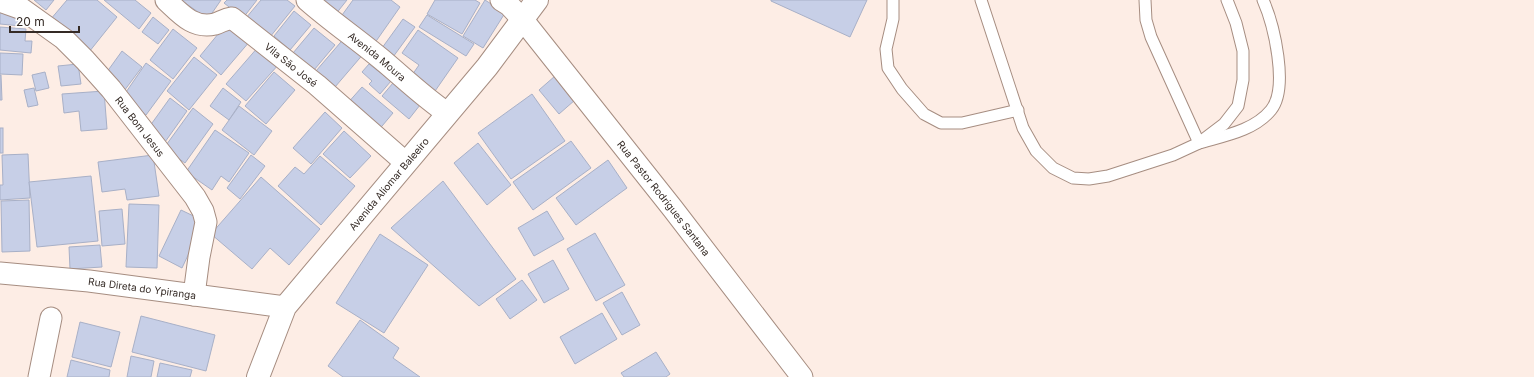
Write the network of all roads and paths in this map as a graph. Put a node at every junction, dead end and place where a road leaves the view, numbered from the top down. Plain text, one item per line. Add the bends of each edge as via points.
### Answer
1 (166, 0) edge
2 (307, 0) edge
3 (501, 0) edge
4 (537, 0) edge
5 (893, 0) edge
6 (981, 0) edge
7 (1145, 0) edge
8 (1227, 0) edge
9 (1263, 0) edge
10 (0, 1) edge
11 (523, 20) junction
12 (1018, 110) junction
13 (447, 113) junction
14 (1199, 143) junction
15 (406, 163) junction
16 (0, 273) edge
17 (194, 295) junction
18 (285, 307) junction
19 (51, 318) dead end
20 (260, 376) edge
21 (39, 377) edge
22 (802, 377) edge

1 - 15 street, Vila São José via 195,24 207,25 232,18 317,85
2 - 13 street, Avenida Moura
3 - 11 street, Rua Pastor Rodrigues Santana
4 - 11 main road, Avenida Aliomar Baleeiro
5 - 12 lane via 893,19 886,49 888,68 924,114 942,123 962,123
6 - 12 lane
7 - 14 lane via 1146,20 1151,37
8 - 14 lane via 1243,51 1243,80 1238,106 1224,124
9 - 14 lane via 1277,48 1279,73 1278,93 1271,110 1258,121 1237,132
10 - 17 street, Rua Bom Jesus via 22,9 64,39 85,60 111,89 195,197 206,222
11 - 13 main road, Avenida Aliomar Baleeiro
11 - 22 street, Rua Pastor Rodrigues Santana
12 - 14 lane via 1023,128 1036,151 1053,168 1073,178 1108,176 1173,155
13 - 15 main road, Avenida Aliomar Baleeiro
15 - 18 main road, Avenida Aliomar Baleeiro
16 - 17 street, Rua Direta do Ypiranga
17 - 18 street, Rua Direta do Ypiranga
18 - 20 main road, Avenida Aliomar Baleeiro
19 - 21 street

